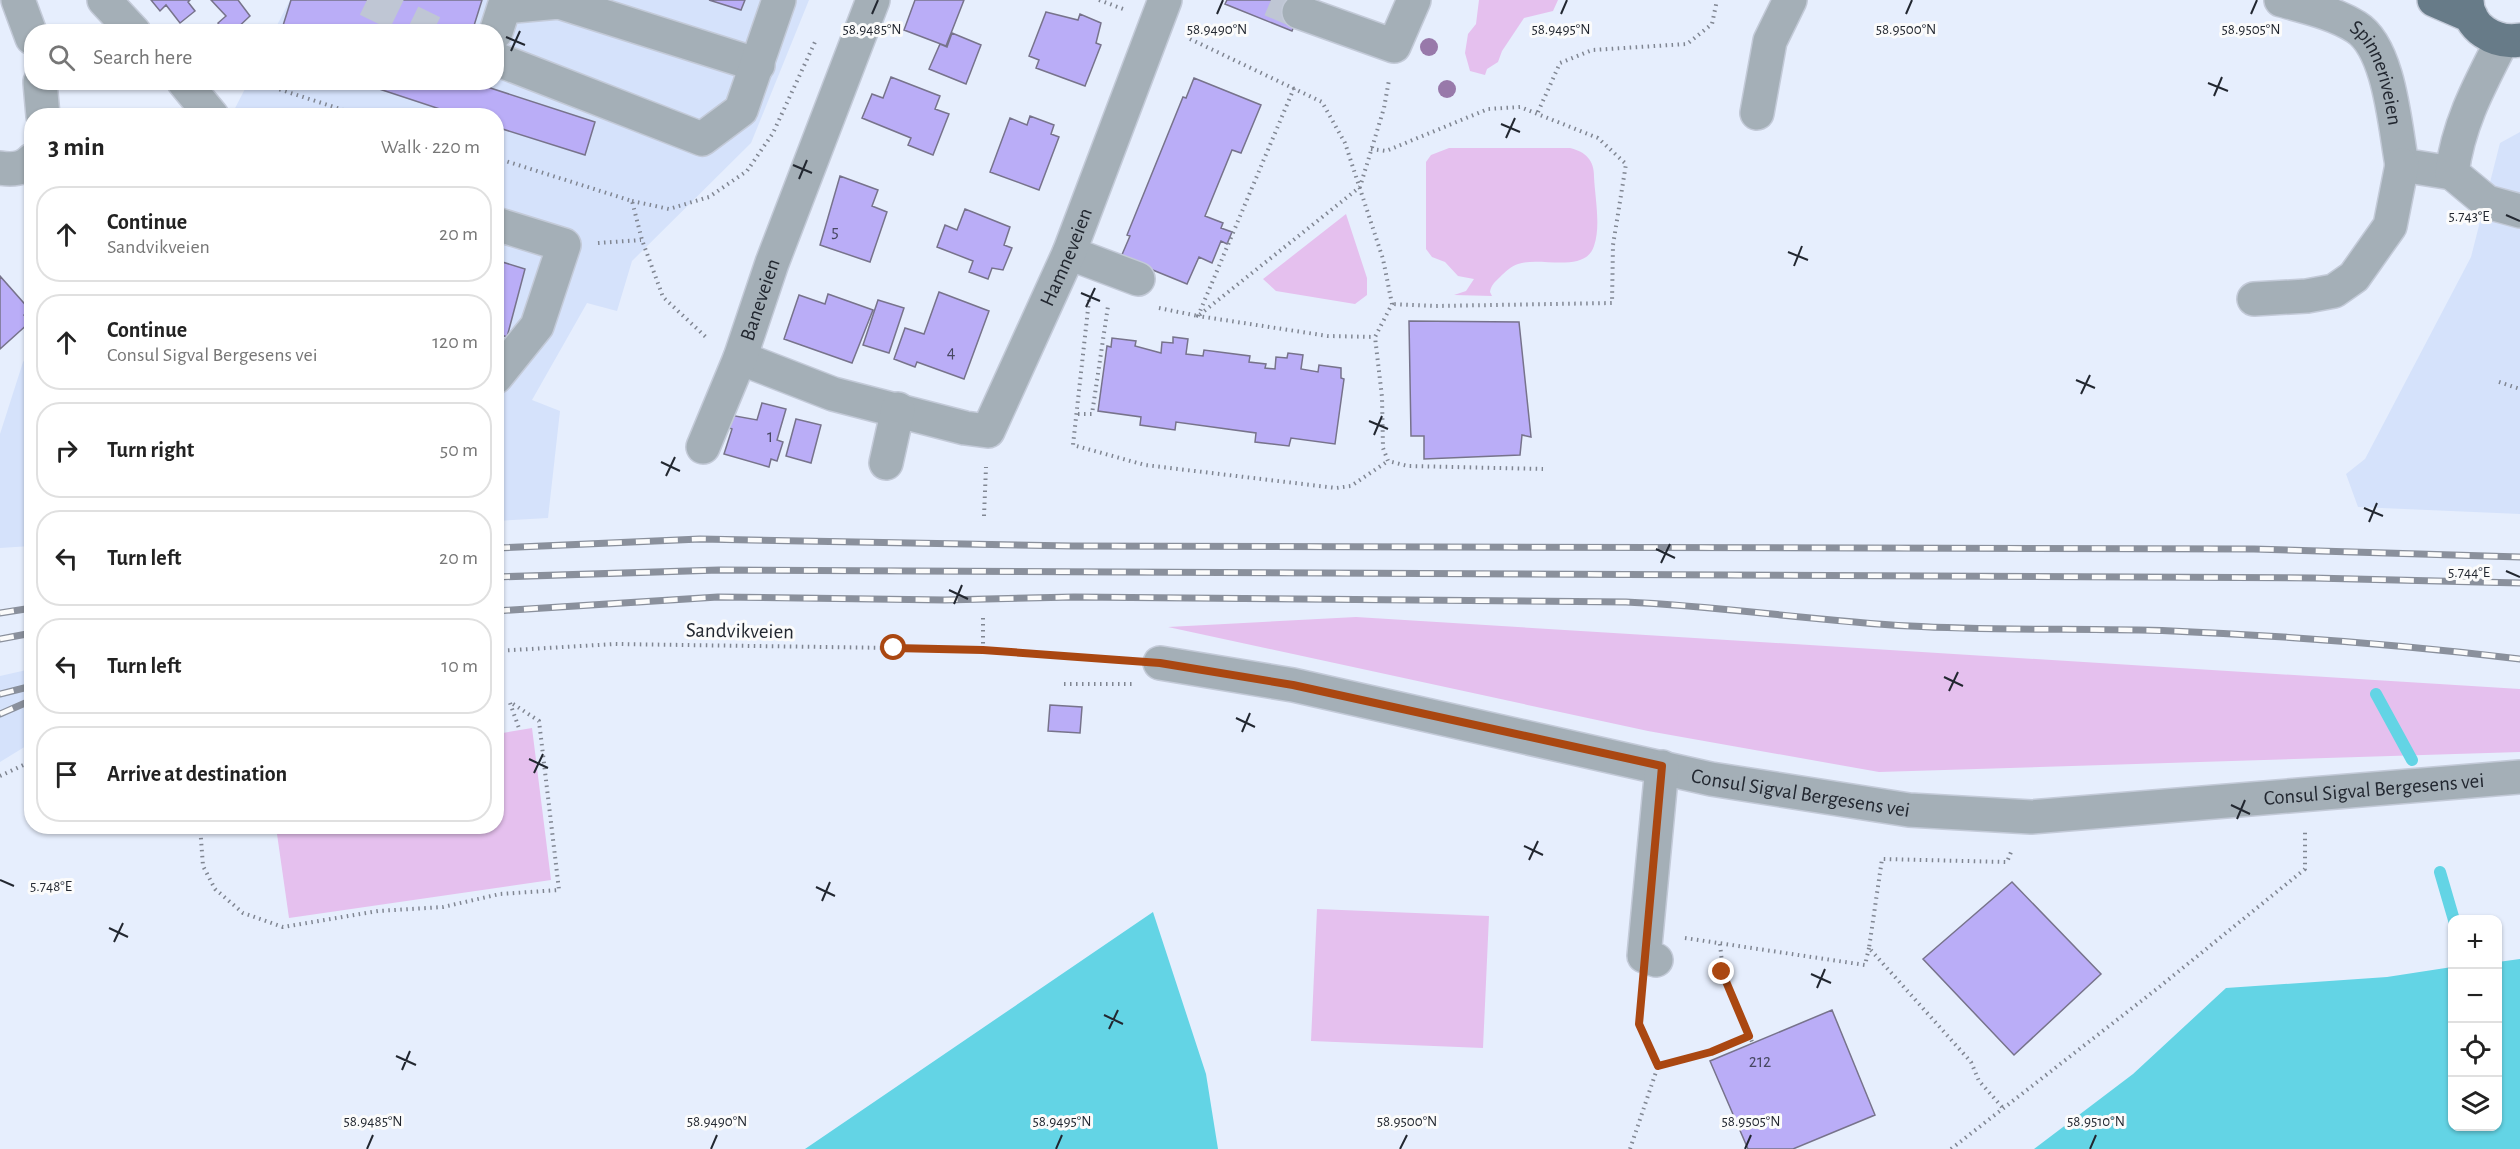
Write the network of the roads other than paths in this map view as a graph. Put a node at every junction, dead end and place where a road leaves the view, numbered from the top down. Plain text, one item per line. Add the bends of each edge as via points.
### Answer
1 (18, 0) edge
2 (104, 0) edge
3 (780, 0) edge
4 (873, 0) edge
5 (1414, 0) edge
6 (1790, 0) edge
7 (2281, 0) edge
8 (2434, 0) edge
9 (2469, 8) edge
10 (0, 10) edge
11 (1161, 11) edge
12 (1299, 12) tunnel mouth
13 (27, 24) edge
14 (127, 24) edge
15 (499, 24) edge
16 (2511, 41) edge
17 (504, 62) edge
18 (758, 65) junction
19 (41, 90) edge
20 (190, 90) edge
21 (42, 108) edge
22 (205, 108) edge
23 (1758, 113) dead end
24 (2402, 165) junction
25 (24, 166) edge
26 (0, 168) edge
27 (2452, 172) junction
28 (2520, 211) edge
29 (504, 226) edge
30 (1082, 258) junction
31 (1138, 279) dead end
32 (2254, 299) dead end
33 (740, 357) junction
34 (504, 367) edge
35 (898, 409) junction
36 (988, 430) joint
37 (703, 447) dead end
38 (886, 463) dead end
39 (1160, 663) road end
40 (1662, 766) junction
41 (2520, 777) edge
42 (1659, 951) road end

1 - 10 street
1 - 13 street
2 - 14 street
3 - 18 street
4 - 33 street, Baneveien
5 - 12 street via 1394,46
6 - 23 street via 1770,41
7 - 24 street, Spinneriveien via 2330,14 2357,27 2375,46 2383,67
8 - 9 main road
9 - 16 main road via 2488,35
11 - 30 street, Hamneveien
15 - 18 street via 504,7 559,2
16 - 27 street via 2465,117
17 - 18 street via 702,139 741,111
19 - 21 street
20 - 22 street
24 - 27 street
24 - 32 street, Spinneriveien via 2391,226 2354,277 2334,291
25 - 26 street
27 - 28 street via 2487,202
29 - 34 street via 564,245 537,326
30 - 31 street
30 - 36 street, Hamneveien
33 - 35 street, Baneveien via 833,393
33 - 37 street
35 - 36 street, Baneveien via 965,428
35 - 38 street
39 - 40 street, Consul Sigval Bergesens vei via 1293,685
40 - 41 street, Consul Sigval Bergesens vei via 1711,779 1909,810 2031,817
40 - 42 street

